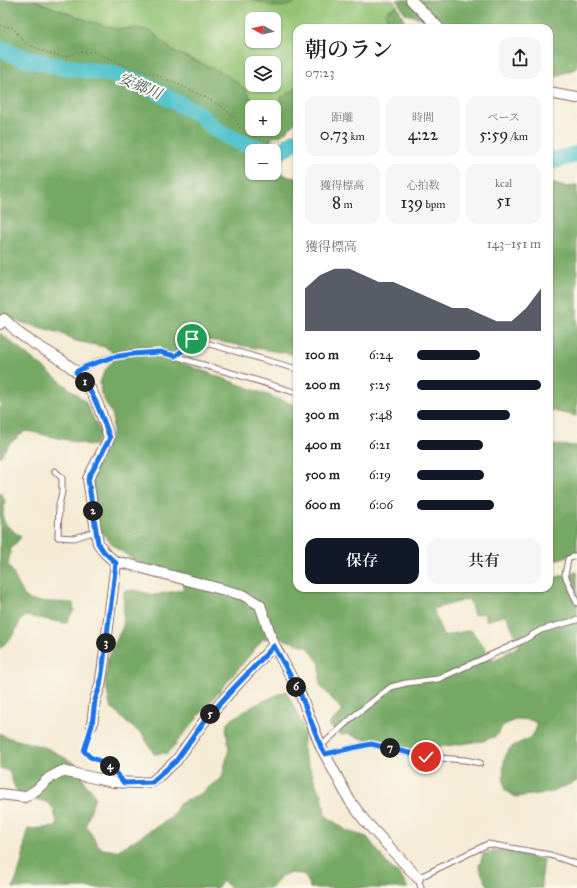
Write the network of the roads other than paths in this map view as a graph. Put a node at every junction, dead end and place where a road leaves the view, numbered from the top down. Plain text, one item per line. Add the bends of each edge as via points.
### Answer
1 (411, 0) edge
2 (434, 24) edge
3 (553, 94) edge
4 (577, 98) edge
5 (0, 324) edge
6 (175, 356) junction
7 (293, 368) edge
8 (76, 372) junction
9 (293, 392) edge
10 (55, 470) dead end
11 (96, 531) junction
12 (577, 555) edge
13 (116, 563) junction
14 (577, 603) edge
15 (577, 620) edge
16 (274, 646) junction
17 (92, 725) road end
18 (323, 750) junction
19 (480, 764) dead end
20 (0, 794) edge
21 (577, 864) edge
22 (420, 883) edge

1 - 2 street
3 - 4 street
5 - 8 street via 4,319 21,335
6 - 7 lane via 185,349 192,339
6 - 8 lane via 160,352 113,357
6 - 9 lane
8 - 11 street via 96,400 110,438 88,479
10 - 11 lane via 62,478 58,537 74,538
11 - 13 street via 98,543
12 - 14 lane via 568,559 565,575
13 - 16 street via 243,595 260,605
13 - 17 street via 103,666
15 - 18 lane via 541,630 438,679 391,687 355,715
16 - 18 street via 300,693
16 - 20 street via 206,719 176,761 152,782 124,783 62,771 48,778 25,797
18 - 19 lane via 371,744 426,757 465,760
18 - 22 street via 350,801
21 - 22 lane via 550,855 488,844

